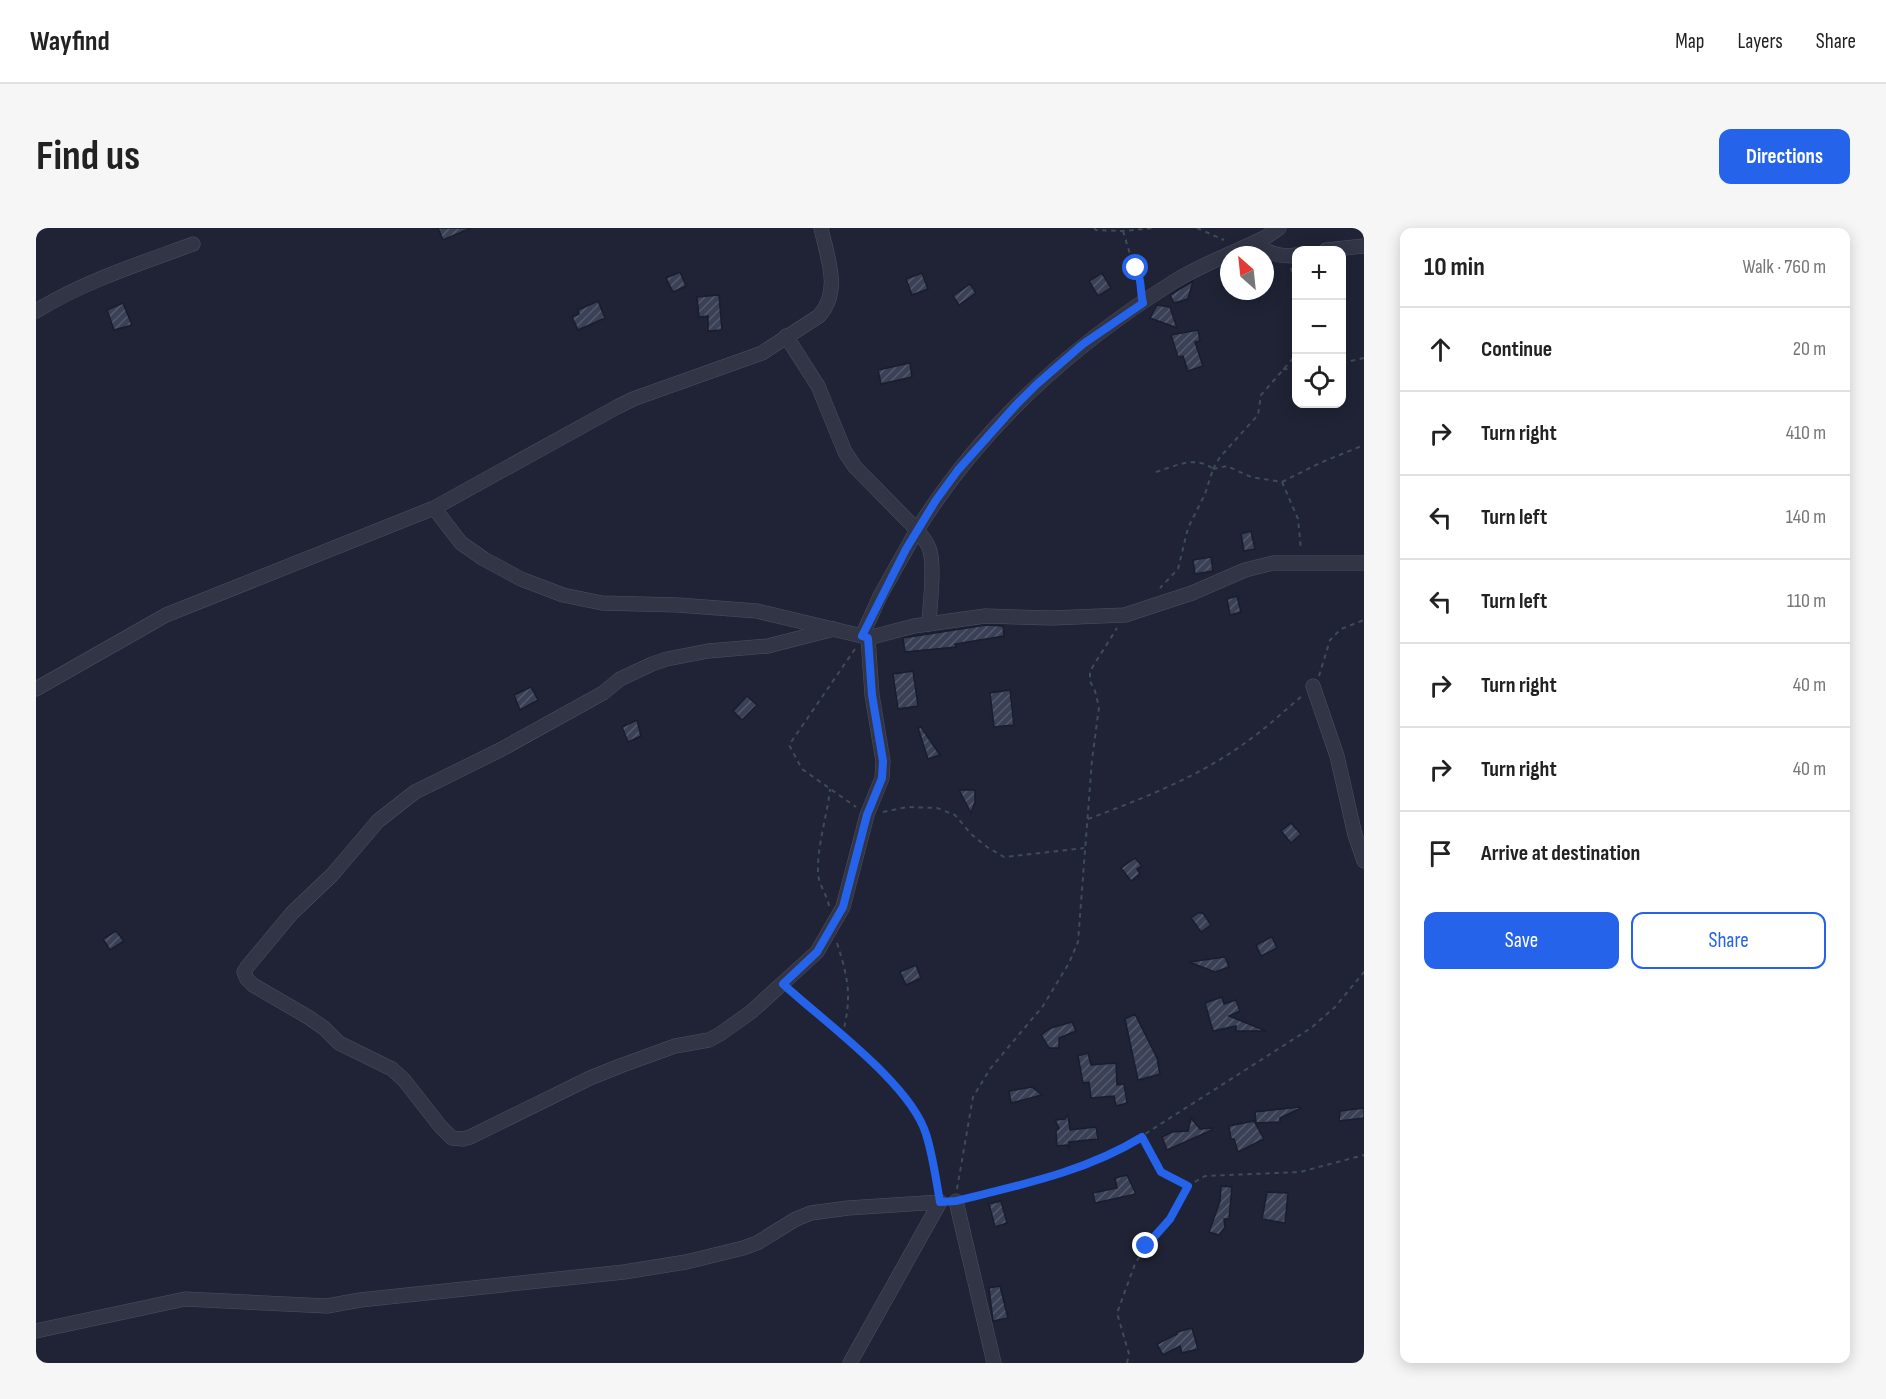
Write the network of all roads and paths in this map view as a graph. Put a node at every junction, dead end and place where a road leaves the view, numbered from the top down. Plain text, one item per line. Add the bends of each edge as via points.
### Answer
1 (821, 228) edge
2 (1094, 228) edge
3 (1155, 228) edge
4 (1197, 228) edge
5 (1278, 228) edge
6 (1123, 231) junction
7 (194, 244) dead end
8 (1249, 246) joint
9 (1364, 246) edge
10 (1346, 248) edge
11 (1274, 254) edge
12 (1292, 256) edge
13 (1220, 260) edge
14 (1143, 303) junction
15 (36, 311) edge
16 (786, 336) junction
17 (1364, 358) edge
18 (1292, 359) edge
19 (1346, 362) edge
20 (1283, 369) junction
21 (1292, 370) edge
22 (1364, 445) edge
23 (1213, 469) junction
24 (1156, 472) dead end
25 (1282, 482) junction
26 (434, 508) junction
27 (917, 530) junction
28 (1364, 563) edge
29 (1303, 564) junction
30 (1158, 590) dead end
31 (1125, 615) junction
32 (1364, 620) edge
33 (928, 624) junction
34 (834, 629) junction
35 (865, 637) junction
36 (1313, 686) junction
37 (36, 689) edge
38 (867, 815) junction
39 (1088, 819) junction
40 (1085, 848) junction
41 (1364, 861) edge
42 (1364, 972) edge
43 (783, 984) junction
44 (1142, 1137) junction
45 (1364, 1155) edge
46 (1188, 1186) junction
47 (956, 1201) junction
48 (940, 1202) junction
49 (36, 1331) edge
50 (850, 1363) edge
51 (994, 1363) edge
52 (1127, 1363) edge

1 - 16 street via 832,274 831,298 819,316
2 - 6 path
3 - 6 path
4 - 8 path
5 - 8 street
6 - 14 path via 1140,274
7 - 15 street via 94,280
9 - 10 street
11 - 12 street
13 - 14 street via 1176,280
14 - 27 street via 1083,344 1016,405 958,470
16 - 26 street via 762,353 617,407
16 - 27 street via 818,386 855,467
17 - 19 path
18 - 20 path
20 - 21 path
20 - 23 path via 1261,395 1258,415
22 - 25 path
23 - 24 path via 1206,463 1189,461
23 - 25 path via 1227,466 1251,477
23 - 30 path via 1188,528 1178,569
25 - 29 path via 1298,519
26 - 34 street via 461,543 476,554 521,579 563,595 603,603 757,611
26 - 37 street via 166,615
27 - 33 street via 931,556
27 - 35 street via 880,596
28 - 29 street
29 - 31 street via 1282,562 1245,570
31 - 33 street via 986,616
31 - 39 path via 1090,670 1099,707
32 - 36 path via 1341,629 1330,640
33 - 35 street
34 - 35 street
34 - 43 street via 768,646 667,658 415,792 378,821 332,875 292,913 244,972 253,985 308,1017 339,1042 392,1069 440,1126 458,1139 470,1137 620,1066 675,1046 709,1040 751,1012
35 - 38 street via 883,761 882,778
35 - 38 path via 789,745 802,769
36 - 39 path via 1264,729 1219,759 1145,798
36 - 41 street via 1337,756
38 - 40 path via 907,807 937,808 955,814 971,834 1004,857
38 - 43 street via 843,907 817,952
39 - 40 path
40 - 47 path via 1078,942 1070,963 1043,1006 990,1069 973,1097
42 - 44 path via 1311,1028
43 - 48 path via 876,1065 910,1104 926,1132
44 - 46 path via 1161,1172
44 - 47 path via 1052,1177
45 - 46 path via 1300,1172 1205,1176
46 - 52 path via 1170,1219 1135,1264 1117,1313 1129,1354
47 - 51 street
48 - 49 street via 811,1213 742,1248 624,1272 327,1306 184,1299
48 - 50 street

